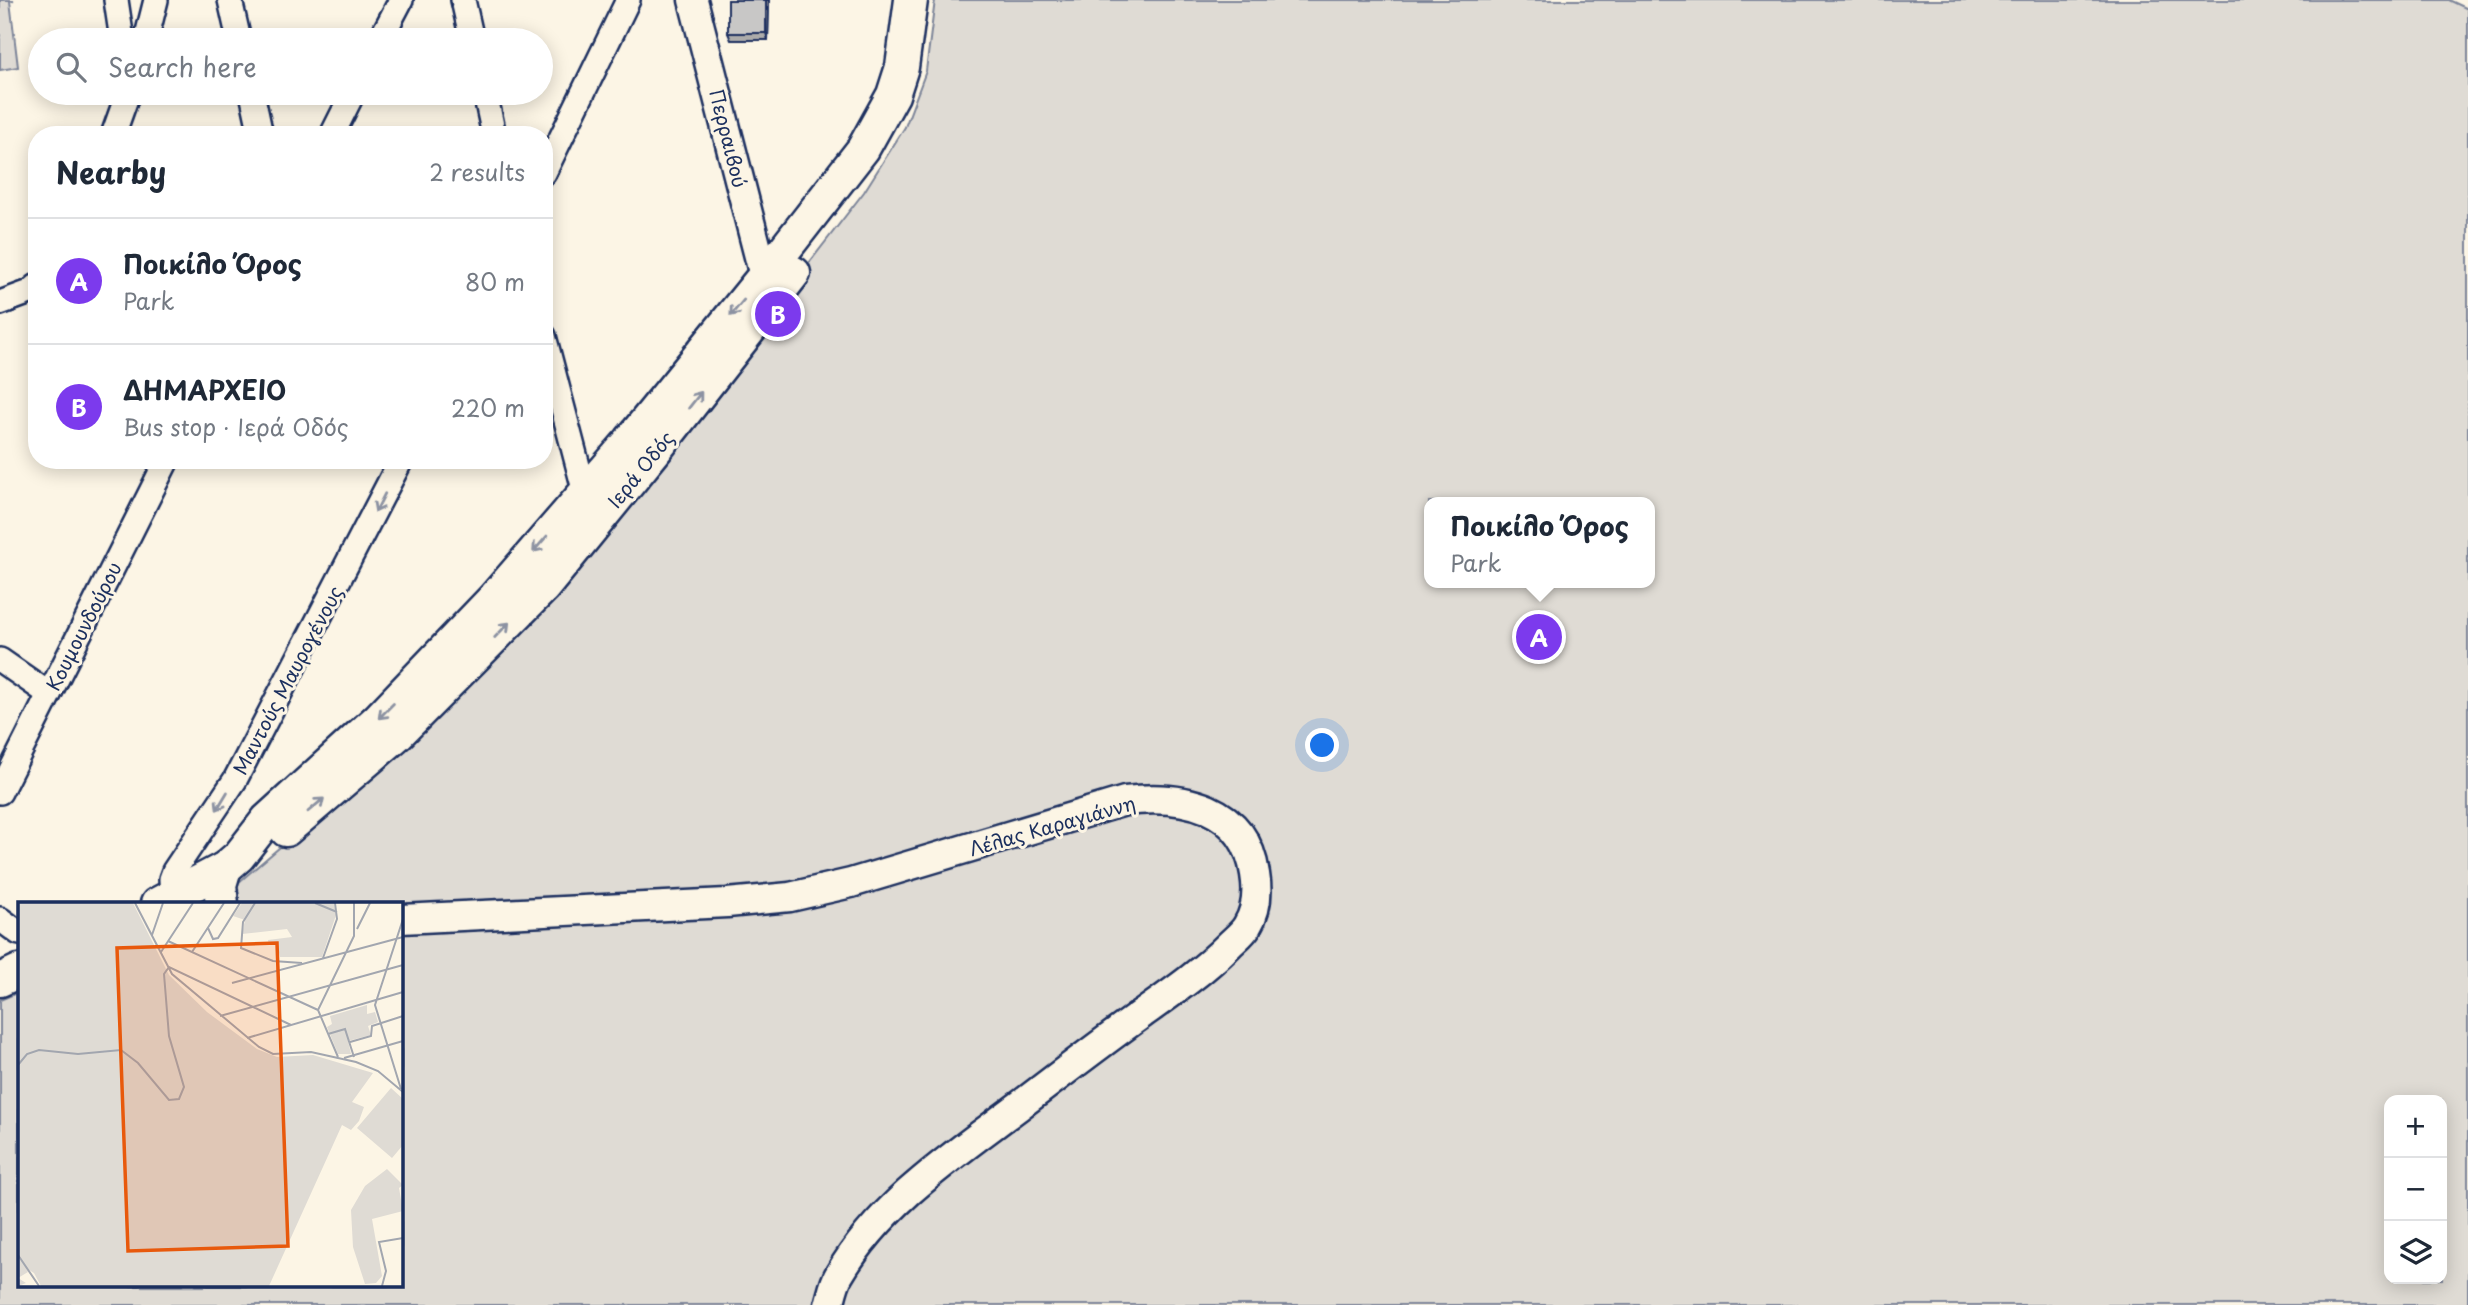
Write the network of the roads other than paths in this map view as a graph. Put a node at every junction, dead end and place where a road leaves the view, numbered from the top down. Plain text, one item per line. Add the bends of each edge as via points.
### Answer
1 (116, 0) edge
2 (156, 0) edge
3 (230, 0) edge
4 (401, 0) edge
5 (463, 0) edge
6 (628, 0) edge
7 (693, 0) edge
8 (911, 0) edge
9 (930, 0) edge
10 (120, 28) edge
11 (149, 28) edge
12 (236, 28) edge
13 (386, 28) edge
14 (469, 28) edge
15 (123, 105) edge
16 (254, 105) edge
17 (347, 105) edge
18 (488, 105) edge
19 (116, 126) edge
20 (259, 126) edge
21 (336, 126) edge
22 (492, 126) edge
23 (553, 154) edge
24 (764, 276) junction
25 (28, 293) edge
26 (0, 303) edge
27 (553, 370) edge
28 (162, 469) edge
29 (396, 469) edge
30 (585, 493) junction
31 (0, 660) edge
32 (49, 694) junction
33 (0, 792) edge
34 (232, 862) junction
35 (169, 901) edge
36 (222, 902) edge
37 (0, 919) edge
38 (402, 919) edge
39 (18, 932) edge
40 (18, 971) edge
41 (0, 980) edge
42 (829, 1305) edge

1 - 10 street
2 - 11 street
3 - 12 street
4 - 13 street
5 - 14 street
6 - 23 street
7 - 24 street, Περραιβού
8 - 24 main road, Ιερά Οδός via 902,67 882,119
34 -> 9 main road, Ιερά Οδός via 278,837 397,735 544,587 654,452 879,160 911,100 921,68
15 - 19 street
16 - 20 street
17 - 21 street
18 - 22 street
24 -> 30 main road, Ιερά Οδός
25 - 26 street
27 - 30 street
28 - 32 street, Κουμουνδούρου
29 -> 35 street, Μαντούς Μαυρογένους via 235,779 174,871
30 -> 34 main road, Ιερά Οδός via 412,684 267,820
31 - 32 street
32 - 33 street, Κουμουνδούρου
34 - 35 main road, Ιερά Οδός
34 - 36 main road via 219,885
37 - 39 street
38 - 42 street, Λέλας Καραγιάννη via 790,897 1147,799 1196,803 1231,823 1253,861 1257,886 1247,927 1204,970 932,1173 874,1226 837,1277
40 - 41 main road

